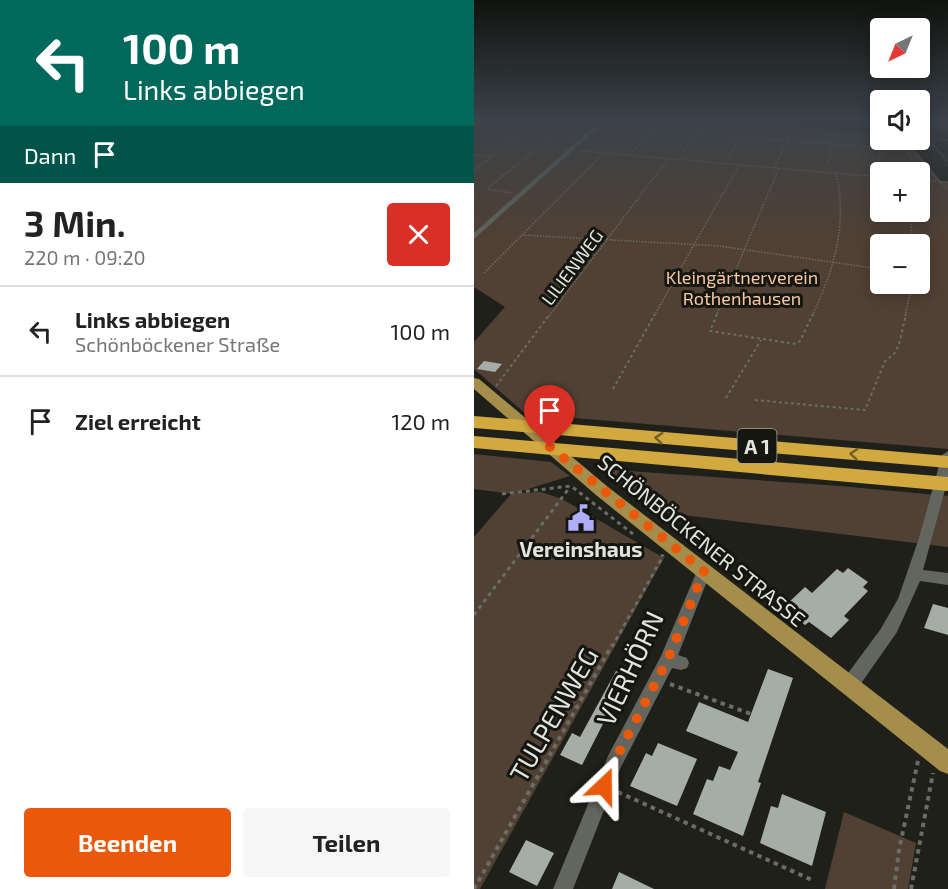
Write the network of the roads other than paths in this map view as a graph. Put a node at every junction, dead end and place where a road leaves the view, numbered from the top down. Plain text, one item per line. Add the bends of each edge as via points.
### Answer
1 (559, 160) edge
2 (474, 237) edge
3 (474, 382) edge
4 (474, 422) edge
5 (475, 442) edge
6 (948, 455) edge
7 (948, 462) edge
8 (948, 484) edge
9 (704, 571) junction
10 (913, 574) junction
11 (948, 579) edge
12 (849, 686) junction
13 (936, 754) edge
14 (563, 889) edge

1 - 2 street
3 - 9 main road, SCHÖNBÖCKENER STRASSE
7 -> 4 highway, A 1
5 - 8 highway, A 1
6 - 10 street
9 - 12 main road, SCHÖNBÖCKENER STRASSE
9 - 14 street, VIERHÖRN via 674,661 657,679 614,762
10 - 11 street
10 - 12 street via 896,619
12 - 13 main road, SCHÖNBÖCKENER STRASSE

